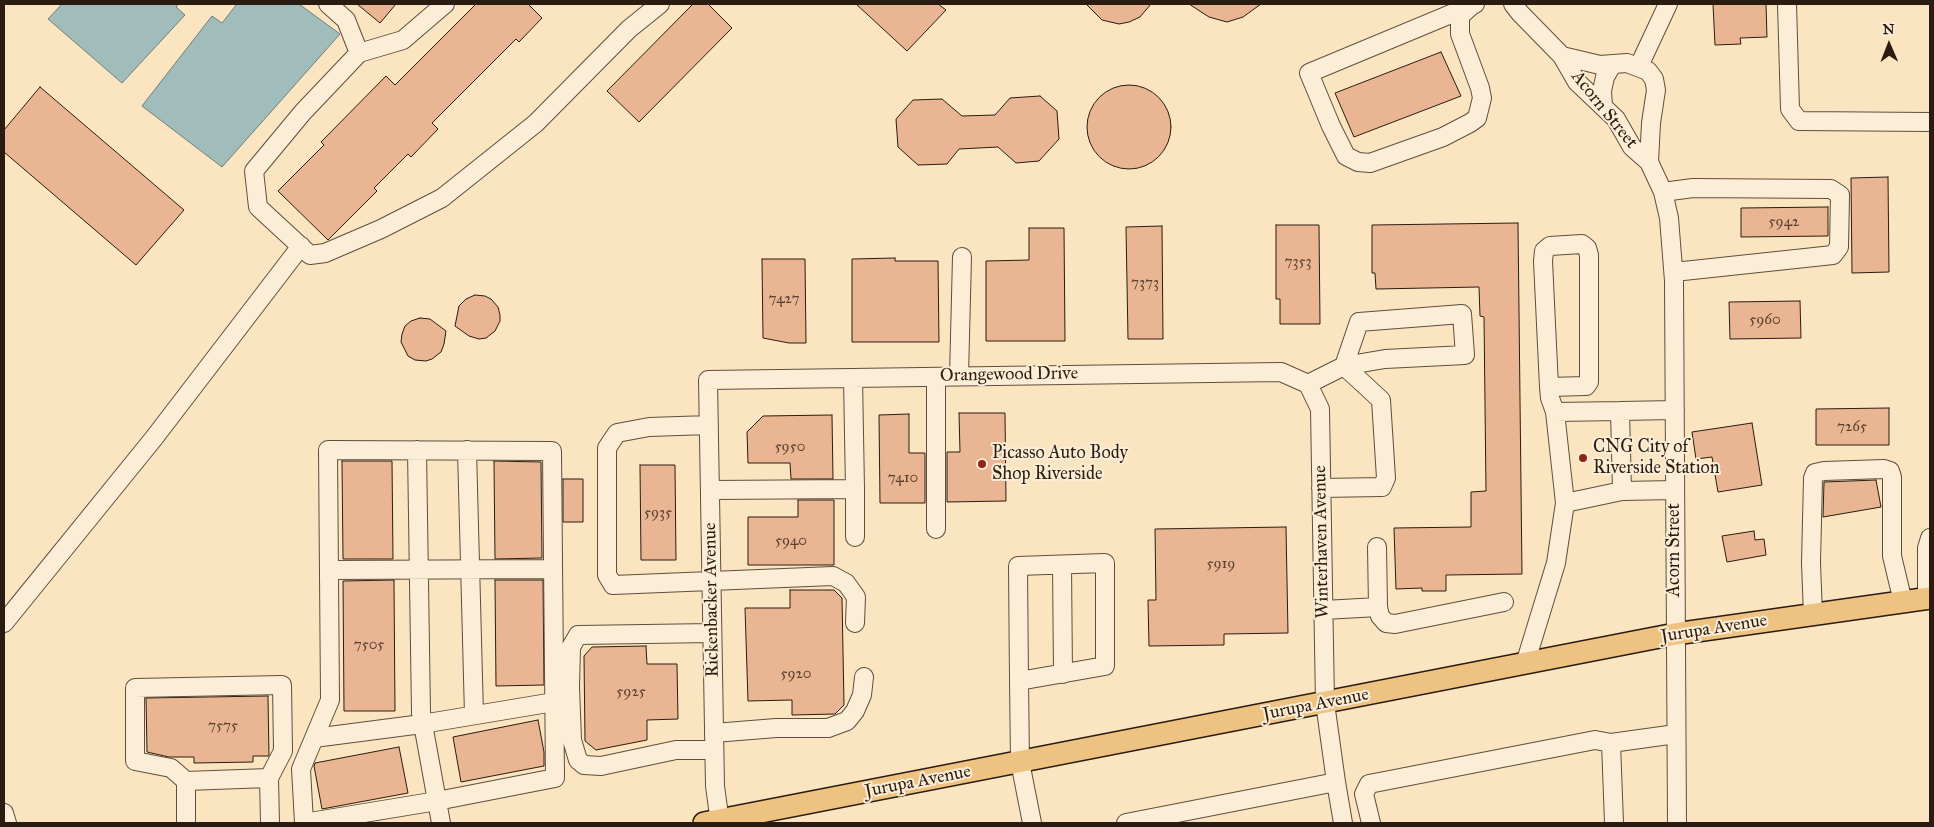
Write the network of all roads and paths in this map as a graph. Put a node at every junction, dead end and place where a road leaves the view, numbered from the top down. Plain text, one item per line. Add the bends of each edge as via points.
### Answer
1 (328, 4) edge
2 (445, 4) edge
3 (660, 4) edge
4 (1513, 4) edge
5 (1668, 4) edge
6 (1787, 4) edge
7 (1473, 5) edge
8 (359, 53) junction
9 (1562, 56) junction
10 (1612, 65) junction
11 (1639, 66) junction
12 (1603, 106) junction
13 (1930, 122) edge
14 (1649, 162) junction
15 (1663, 192) junction
16 (301, 246) junction
17 (962, 257) dead end
18 (1674, 272) junction
19 (1344, 366) junction
20 (959, 376) junction
21 (936, 377) junction
22 (853, 378) junction
23 (708, 380) joint
24 (1308, 384) junction
25 (1549, 387) junction
26 (1675, 410) junction
27 (1620, 411) junction
28 (1555, 412) junction
29 (709, 425) junction
30 (417, 450) junction
31 (467, 450) junction
32 (1322, 488) junction
33 (855, 489) junction
34 (710, 490) junction
35 (1675, 490) junction
36 (1622, 491) junction
37 (1565, 504) junction
38 (936, 529) dead end
39 (855, 537) dead end
40 (1930, 538) edge
41 (1377, 547) dead end
42 (1062, 565) junction
43 (553, 569) junction
44 (329, 570) junction
45 (418, 570) junction
46 (469, 570) junction
47 (712, 581) junction
48 (1929, 598) edge
49 (1504, 602) dead end
50 (1903, 602) junction
51 (1378, 607) junction
52 (1324, 610) junction
53 (1813, 614) junction
54 (855, 622) dead end
55 (4, 623) edge
56 (712, 634) junction
57 (1675, 634) junction
58 (1524, 664) junction
59 (1063, 674) junction
60 (864, 677) dead end
61 (1018, 682) junction
62 (554, 702) junction
63 (1325, 703) junction
64 (474, 715) junction
65 (422, 724) junction
66 (1676, 734) junction
67 (314, 738) junction
68 (714, 741) junction
69 (1611, 743) junction
70 (1020, 762) junction
71 (269, 778) junction
72 (186, 781) junction
73 (1336, 782) junction
74 (437, 801) junction
75 (4, 813) edge
76 (268, 822) edge
77 (714, 822) edge
78 (7, 823) edge
79 (186, 823) edge
80 (441, 823) edge
81 (1032, 823) edge
82 (1126, 823) edge
83 (1343, 823) edge
84 (1371, 823) edge
85 (1614, 823) edge
86 (1677, 823) edge

1 - 8 street via 346,20
2 - 8 street via 404,40
3 - 16 street via 629,29 536,123 442,198 325,253 310,255
4 - 9 street, Acorn Street
5 - 11 street
6 - 13 street via 1790,110 1798,121
7 - 7 street via 1460,16 1460,34 1482,98 1476,118 1443,137 1370,163 1346,156 1309,73
8 - 16 street via 303,112 254,171 258,207
9 - 10 street, Acorn Street
9 - 12 street, Acorn Street via 1577,82
10 - 11 street, Acorn Street via 1627,63
10 - 12 street via 1605,77
11 - 14 street, Acorn Street via 1654,79 1656,90
12 - 14 street, Acorn Street via 1616,119 1632,147
14 - 15 street, Acorn Street
15 - 18 street, Acorn Street via 1670,218
15 - 18 street via 1693,188 1813,188 1831,189 1840,196 1840,247 1832,255
16 - 55 street via 154,438
17 - 20 street
18 - 26 street, Acorn Street
19 - 19 street via 1386,359 1466,355 1462,314 1359,322
19 - 24 street
19 - 32 street via 1381,400 1386,478 1382,487
20 - 21 street, Orangewood Drive
20 - 24 street, Orangewood Drive via 1281,372
21 - 22 street, Orangewood Drive
21 - 38 street
22 - 23 street, Orangewood Drive
22 - 33 street
23 - 29 street, Rickenbacker Avenue
24 - 32 street, Winterhaven Avenue via 1320,409
25 - 25 street via 1586,386 1589,382 1589,255 1582,244 1550,246 1544,251
25 - 28 street
26 - 27 street
26 - 35 street, Acorn Street
27 - 28 street
27 - 36 street
28 - 37 street
29 - 34 street, Rickenbacker Avenue
29 - 47 street via 650,427 617,433 607,448 607,575 613,585
30 - 31 street
30 - 44 street via 328,450
30 - 45 street
31 - 43 street via 552,451
31 - 46 street
32 - 52 street, Winterhaven Avenue
33 - 34 street
33 - 39 street
34 - 47 street, Rickenbacker Avenue
35 - 36 street
35 - 57 street, Acorn Street
36 - 37 street
37 - 58 street via 1556,563
40 - 48 street via 1926,548
41 - 51 street
42 - 59 street
42 - 59 street via 1105,563 1105,666
42 - 61 street via 1018,566
43 - 46 street
43 - 62 street
44 - 45 street
44 - 67 street via 330,700
45 - 46 street
45 - 65 street
46 - 64 street
47 - 54 street via 833,576 846,583 856,597
47 - 56 street, Rickenbacker Avenue
48 - 50 main road, Jurupa Avenue
49 - 51 street via 1395,624 1386,623
50 - 53 main road, Jurupa Avenue
50 - 53 street via 1892,556 1890,471 1815,473 1811,563
51 - 52 street
52 - 63 street, Winterhaven Avenue
53 - 57 main road, Jurupa Avenue
56 - 68 street, Rickenbacker Avenue
56 - 68 street via 578,635 571,647 570,687 572,740 578,760 584,765 600,766
57 - 58 main road, Jurupa Avenue
57 - 66 street, Acorn Street
58 - 63 main road, Jurupa Avenue
59 - 61 street
60 - 68 street via 862,695 847,721 828,728 776,728
61 - 70 street
62 - 64 street
62 - 74 street via 554,778
63 - 70 main road, Jurupa Avenue
63 - 73 street, Winterhaven Avenue
64 - 65 street
65 - 67 street
65 - 74 street
66 - 69 street
66 - 86 street, Acorn Street
67 - 74 street via 301,769 304,823
68 - 77 street, Rickenbacker Avenue
69 - 84 street via 1595,740 1369,784 1364,794
69 - 85 street
70 - 77 main road, Jurupa Avenue
70 - 81 street
71 - 72 street
71 - 72 street via 283,751 282,685 135,688 135,761 171,768
71 - 76 street
72 - 79 street
73 - 82 street
73 - 83 street, Winterhaven Avenue
74 - 80 street
75 - 78 street

